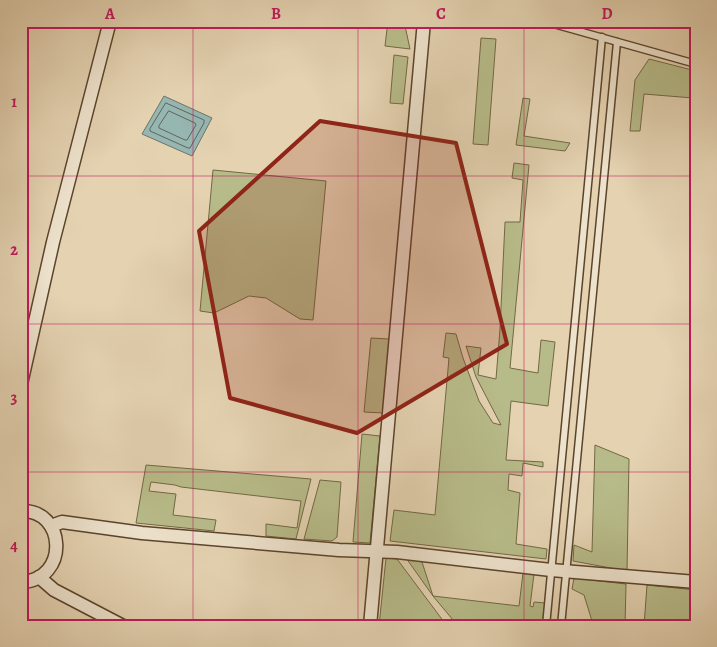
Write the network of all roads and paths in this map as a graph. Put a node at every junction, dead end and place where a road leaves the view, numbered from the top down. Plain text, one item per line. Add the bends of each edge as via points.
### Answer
1 (110, 21) edge
2 (424, 21) edge
3 (543, 21) edge
4 (602, 38) junction
5 (617, 42) junction
6 (696, 64) edge
7 (21, 384) edge
8 (21, 511) edge
9 (51, 526) junction
10 (377, 550) junction
11 (551, 570) junction
12 (566, 571) junction
13 (40, 577) junction
14 (21, 582) edge
15 (696, 582) edge
16 (123, 626) edge
17 (370, 626) edge
18 (546, 626) edge
19 (561, 626) edge

1 - 7 street via 53,242
2 - 10 street
3 - 4 lane
4 - 5 lane
4 - 11 lane
5 - 6 lane
5 - 12 lane
8 - 9 street via 35,513
9 - 10 street via 62,522 142,533 338,550
9 - 13 street via 56,536 55,560
10 - 11 street
10 - 17 street
11 - 12 street
11 - 18 lane
12 - 15 street
12 - 19 lane
13 - 14 street
13 - 16 street via 54,590

